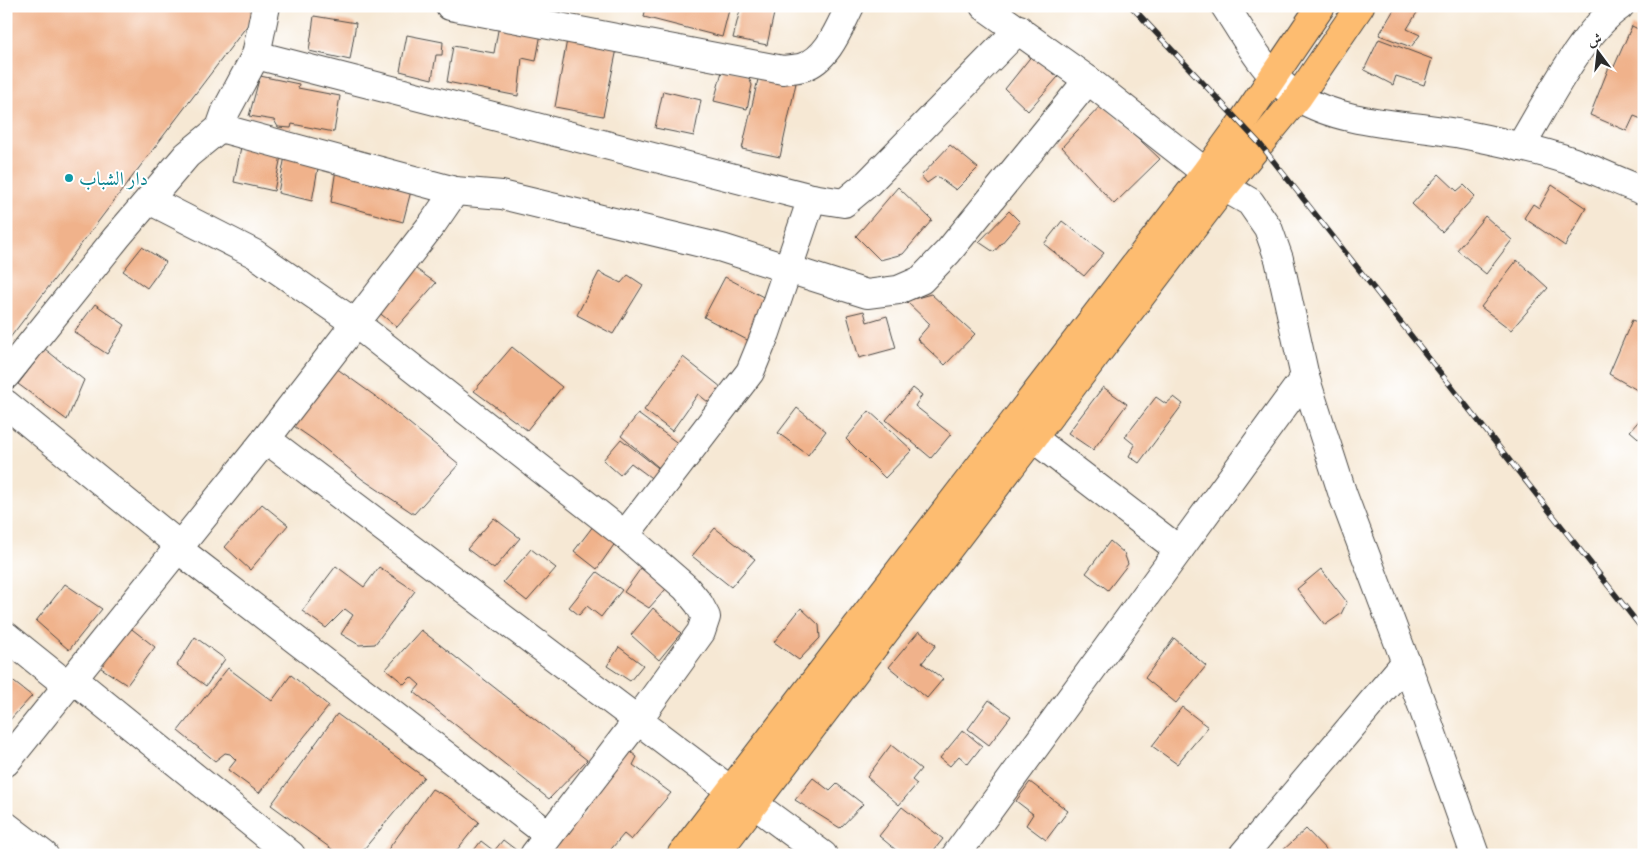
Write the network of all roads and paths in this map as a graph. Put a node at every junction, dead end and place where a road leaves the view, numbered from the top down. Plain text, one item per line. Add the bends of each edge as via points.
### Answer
1 (266, 6) edge
2 (450, 6) edge
3 (850, 6) edge
4 (984, 6) edge
5 (1225, 6) edge
6 (1321, 6) edge
7 (1360, 6) edge
8 (1620, 6) edge
9 (1019, 29) junction
10 (256, 55) junction
11 (1273, 78) junction
12 (1088, 80) junction
13 (1298, 97) junction
14 (220, 128) junction
15 (1520, 147) junction
16 (1215, 179) junction
17 (1644, 191) edge
18 (455, 192) junction
19 (812, 198) junction
20 (149, 200) junction
21 (788, 270) junction
22 (354, 323) junction
23 (6, 376) edge
24 (1305, 377) junction
25 (6, 404) edge
26 (1032, 438) junction
27 (266, 439) junction
28 (625, 535) junction
29 (179, 547) junction
30 (1179, 550) junction
31 (6, 636) edge
32 (1406, 662) junction
33 (70, 682) junction
34 (637, 721) junction
35 (6, 762) edge
36 (730, 790) junction
37 (754, 804) junction
38 (6, 826) edge
39 (541, 845) edge
40 (44, 855) edge
41 (291, 855) edge
42 (681, 855) edge
43 (715, 855) edge
44 (823, 855) edge
45 (956, 855) edge
46 (1243, 855) edge
47 (1475, 855) edge

1 - 10 street
2 - 3 street via 783,70 804,67 820,56 834,38
4 - 9 street
5 - 11 street
6 - 11 main road
7 - 13 main road
8 - 15 street via 1605,16 1586,39
9 - 12 street
9 - 19 street via 868,183 844,203
10 - 14 street
10 - 19 street
11 - 13 street
11 - 16 main road
12 - 16 street
12 - 21 street via 948,252 921,280 898,290 867,294
13 - 15 street via 1322,109 1348,116
13 - 16 main road
14 - 18 street
14 - 20 street via 187,155
15 - 17 street via 1572,162
16 - 24 street via 1250,202 1268,228
16 - 26 main road
16 - 36 main road
18 - 21 street via 521,200 722,248
18 - 22 street
19 - 21 street
20 - 22 street via 255,254
20 - 23 street
21 - 28 street via 750,372
22 - 27 street
22 - 28 street
24 - 30 street
24 - 32 street via 1343,495
25 - 29 street
26 - 30 street
26 - 37 main road
27 - 29 street
27 - 34 street
28 - 34 street via 686,588 706,617 701,632
29 - 33 street
29 - 39 street
30 - 45 street
31 - 33 street
32 - 46 street
32 - 47 street
33 - 35 street
33 - 41 street
34 - 36 street
34 - 39 street
36 - 42 main road
37 - 43 main road
37 - 44 street
38 - 40 street

